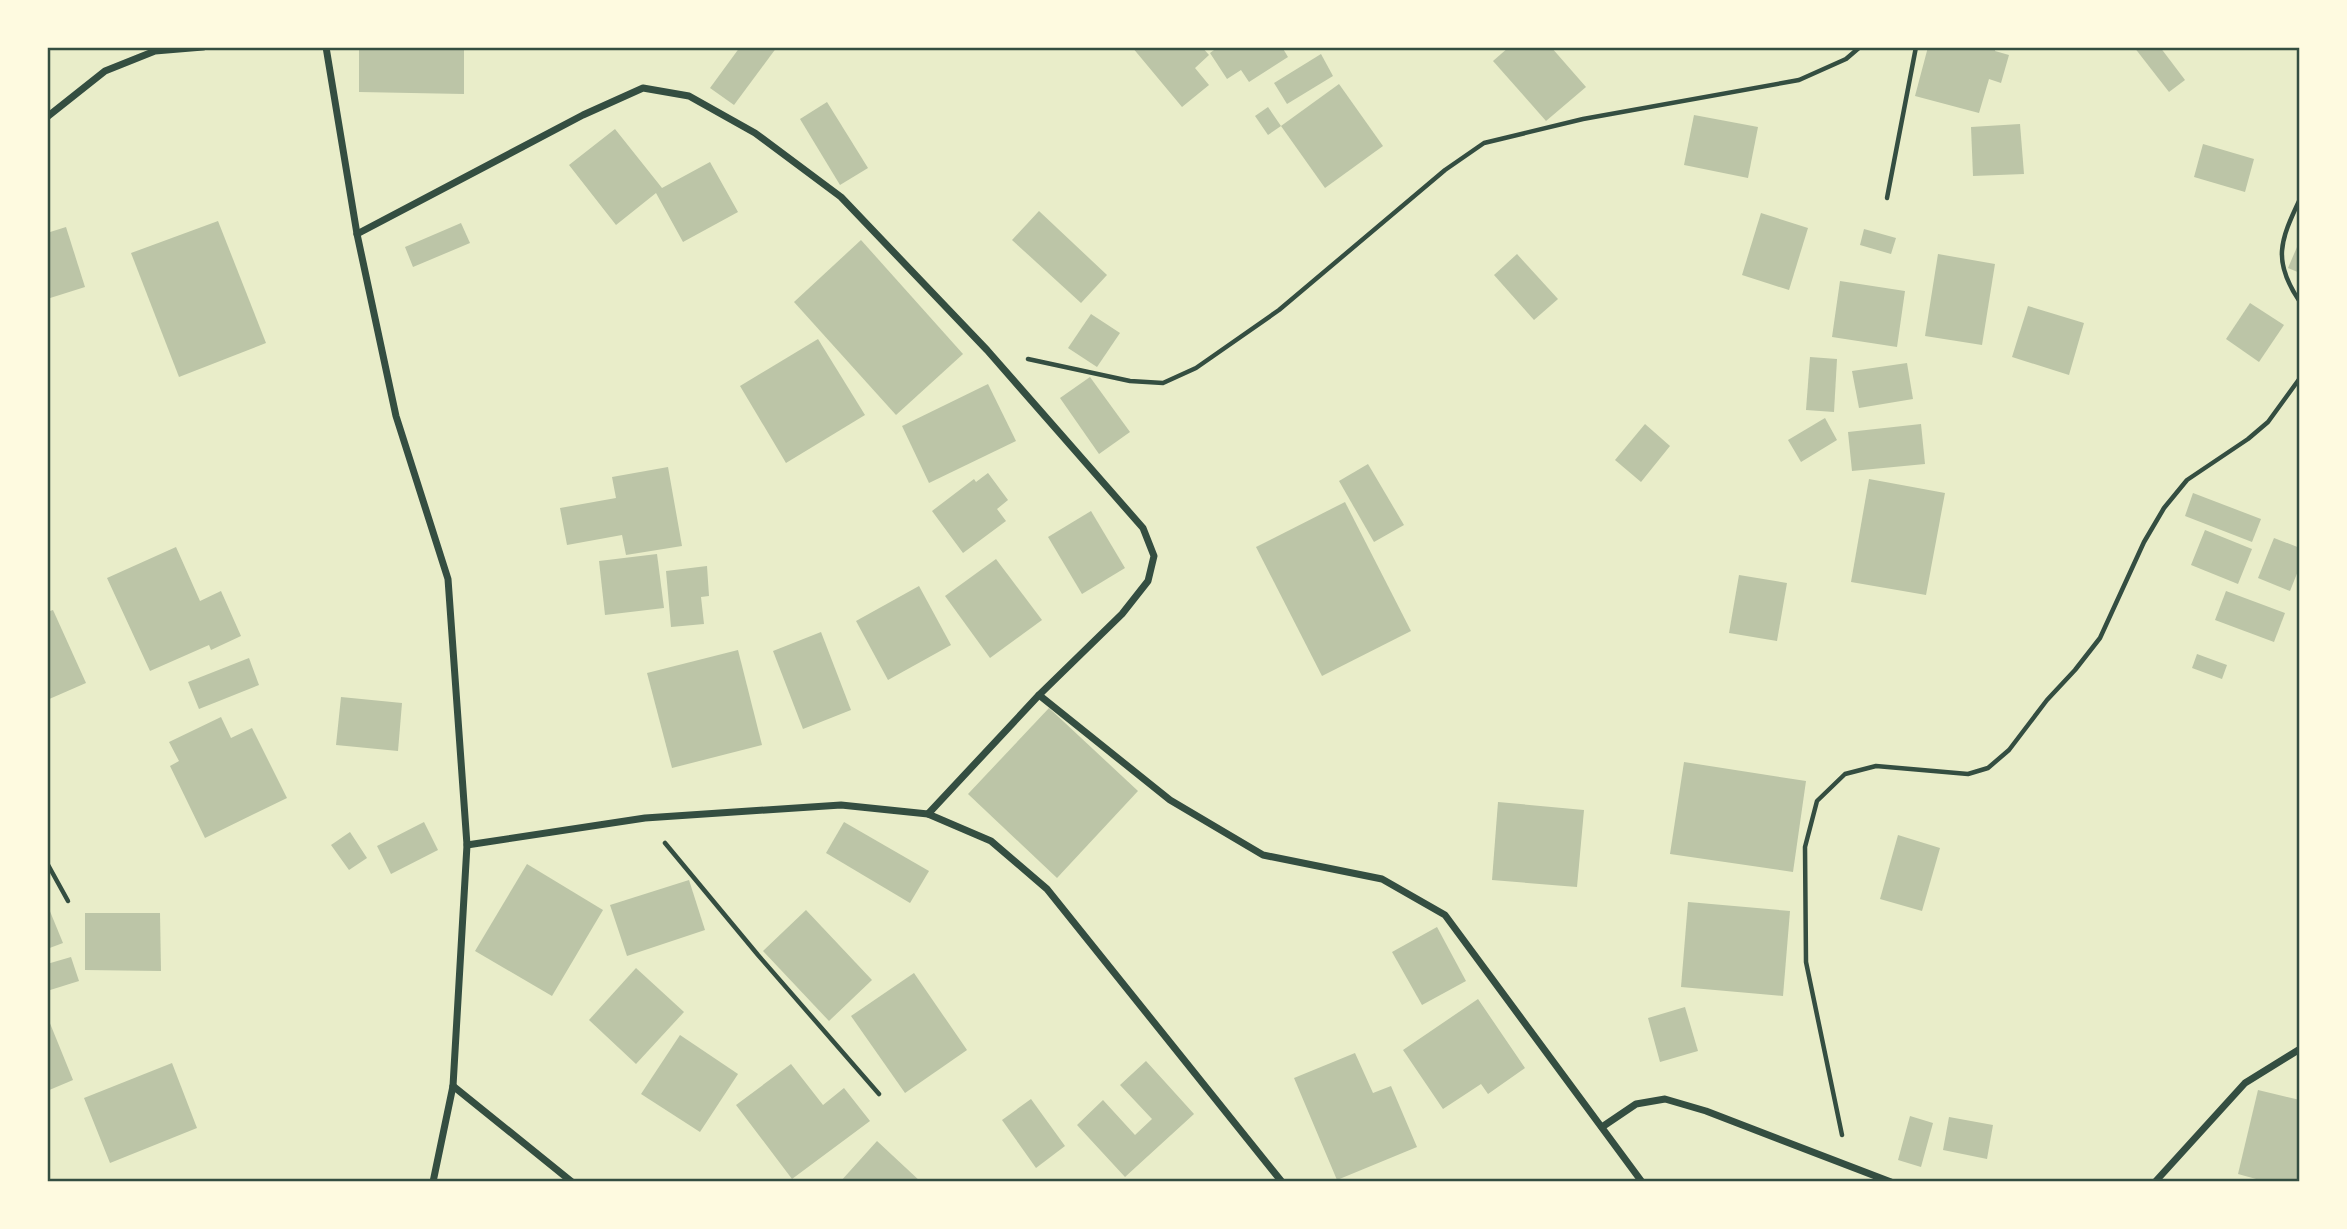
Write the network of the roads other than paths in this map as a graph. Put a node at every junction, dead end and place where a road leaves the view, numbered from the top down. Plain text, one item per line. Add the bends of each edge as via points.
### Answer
1 (203, 47) edge
2 (326, 47) edge
3 (47, 117) edge
4 (358, 234) junction
5 (1039, 695) junction
6 (928, 814) junction
7 (467, 845) junction
8 (2300, 1049) edge
9 (453, 1086) junction
10 (1602, 1127) junction
11 (433, 1182) edge
12 (572, 1182) edge
13 (1282, 1182) edge
14 (1642, 1182) edge
15 (1891, 1182) edge
16 (2155, 1182) edge

1 - 3 street via 155,51 105,71
2 - 4 street
4 - 5 street via 643,88 689,96 755,133 841,197 988,350 1143,528 1154,556 1148,581 1122,614
4 - 7 street via 396,416 448,579
5 - 6 street
5 - 10 street via 1170,800 1262,855 1382,879 1445,915
6 - 7 street via 841,805 645,818
6 - 13 street via 991,841 1047,889
7 - 9 street
8 - 16 street via 2245,1083
9 - 11 street
9 - 12 street
10 - 14 street
10 - 15 street via 1636,1104 1665,1099

